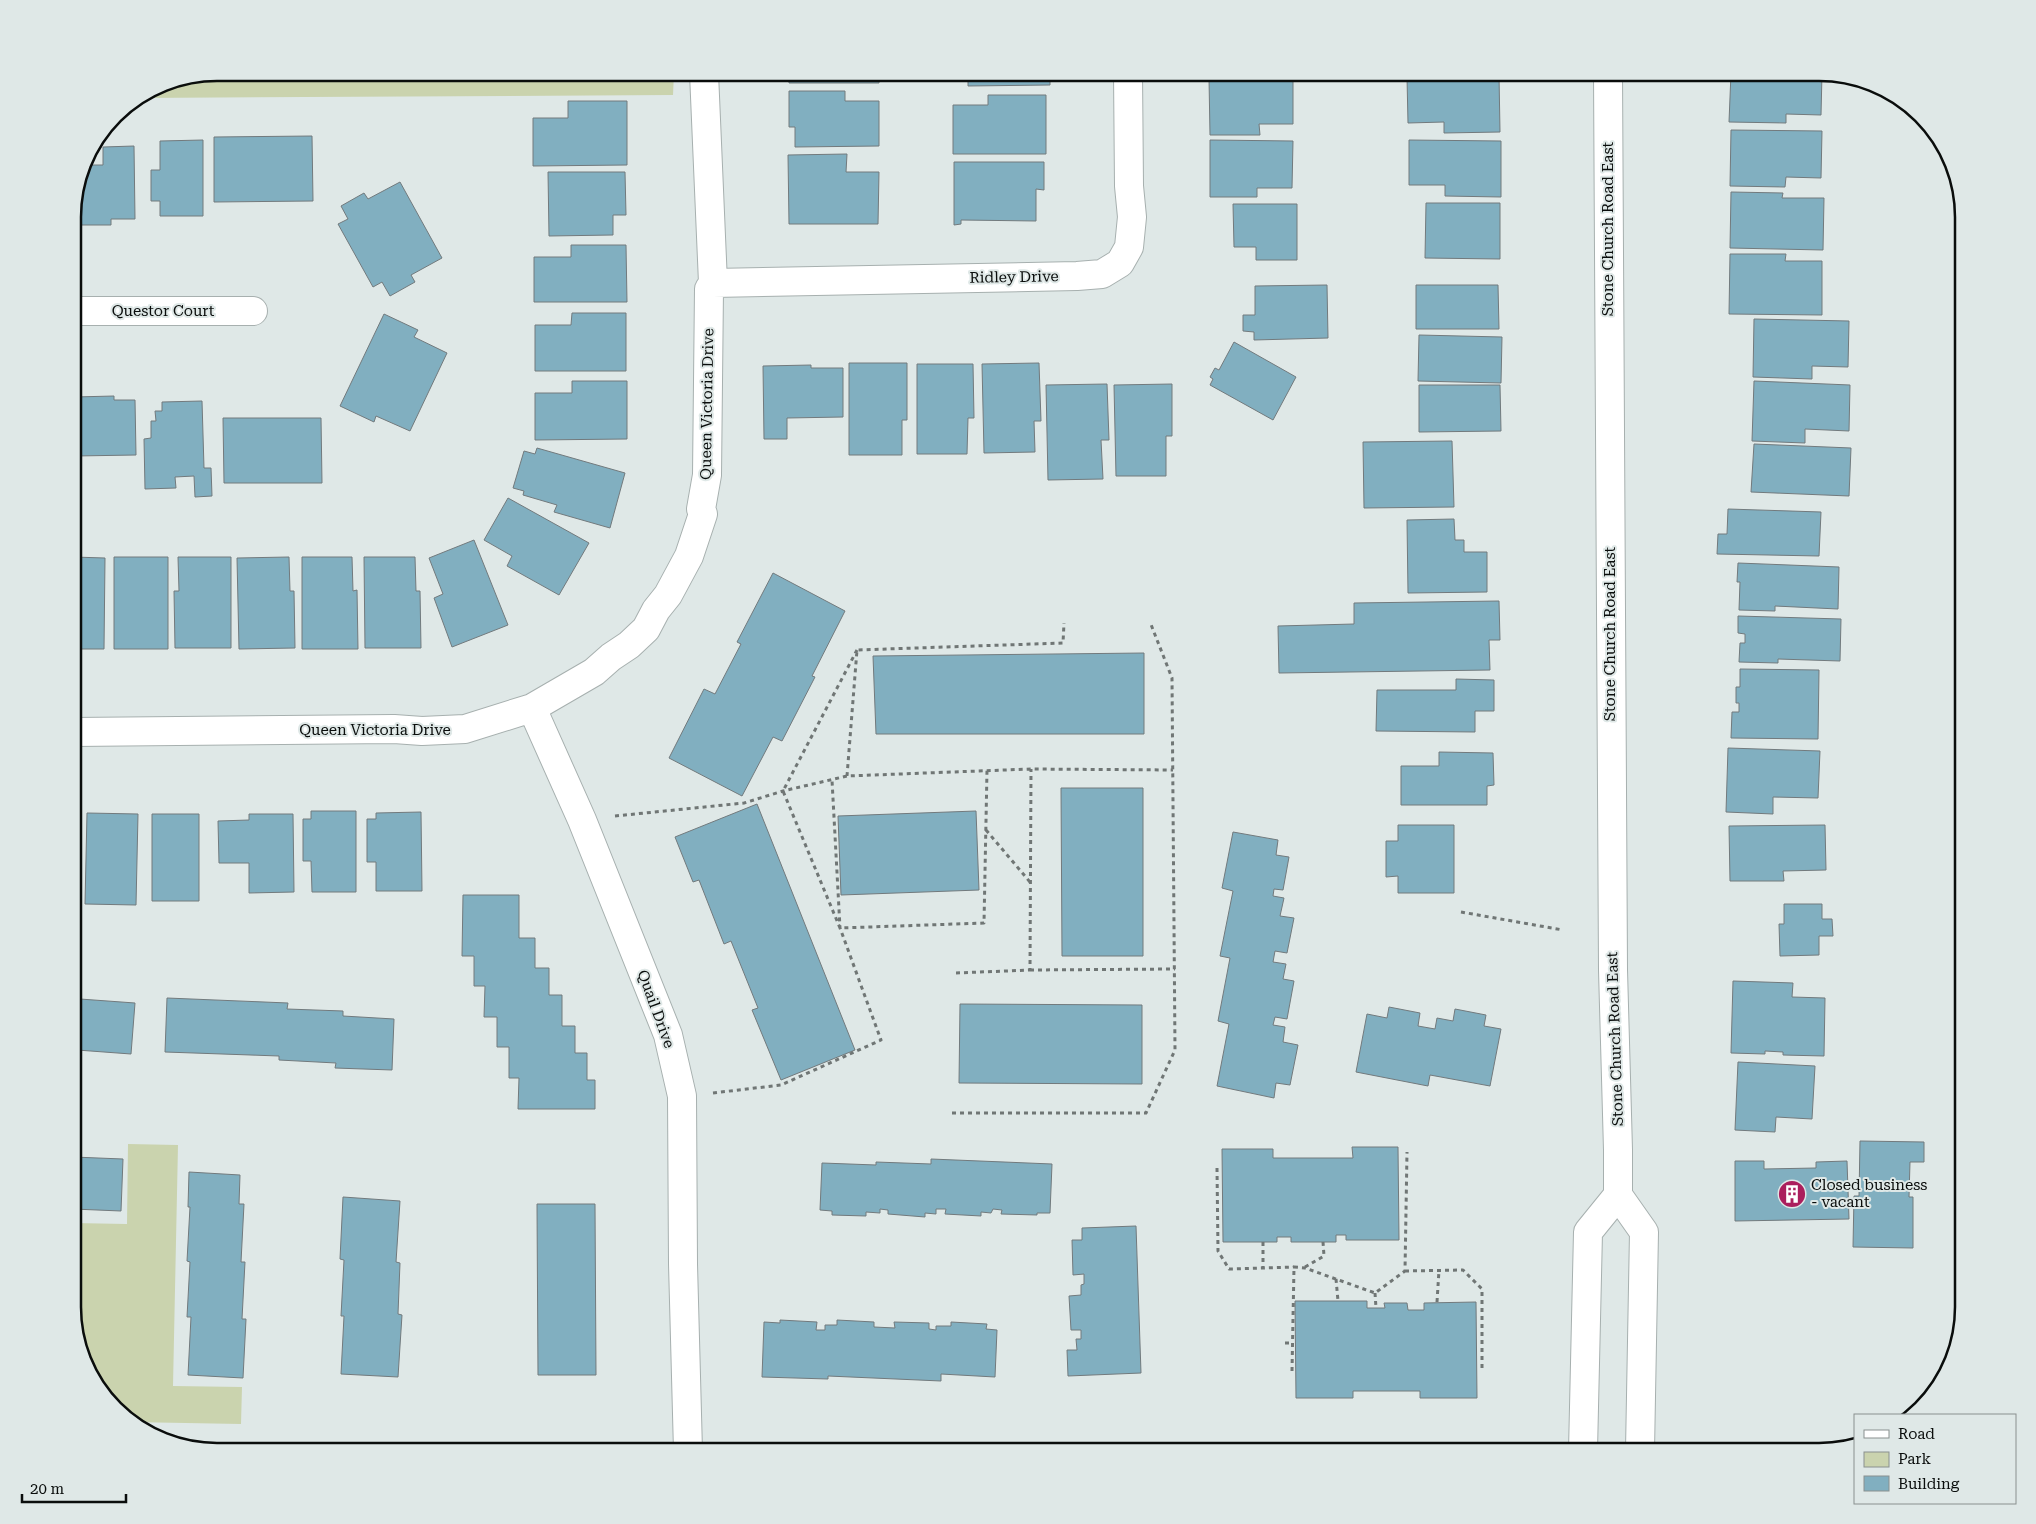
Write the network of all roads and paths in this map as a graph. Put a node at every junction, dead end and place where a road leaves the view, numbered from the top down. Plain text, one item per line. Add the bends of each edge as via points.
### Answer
1 (1128, 81) edge
2 (1608, 81) edge
3 (704, 82) edge
4 (713, 282) junction
5 (82, 311) edge
6 (252, 311) dead end
7 (1150, 622) dead end
8 (1064, 623) dead end
9 (857, 650) junction
10 (532, 708) junction
11 (82, 732) edge
12 (1031, 769) junction
13 (987, 770) junction
14 (1173, 770) junction
15 (847, 776) junction
16 (832, 780) junction
17 (783, 791) junction
18 (582, 820) junction
19 (985, 829) junction
20 (1031, 883) junction
21 (1461, 912) dead end
22 (840, 928) junction
23 (1562, 930) dead end
24 (1175, 969) junction
25 (1030, 970) junction
26 (956, 973) dead end
27 (682, 1096) junction
28 (952, 1113) dead end
29 (1407, 1152) dead end
30 (1217, 1168) dead end
31 (1618, 1195) junction
32 (1413, 1204) dead end
33 (1406, 1205) junction
34 (1263, 1242) dead end
35 (1323, 1242) dead end
36 (1294, 1267) junction
37 (1263, 1268) junction
38 (1305, 1268) junction
39 (1405, 1270) junction
40 (1439, 1270) junction
41 (1336, 1279) junction
42 (1375, 1293) junction
43 (1338, 1301) dead end
44 (1437, 1302) dead end
45 (1376, 1308) dead end
46 (1285, 1343) dead end
47 (1293, 1343) junction
48 (1482, 1368) dead end
49 (1292, 1371) dead end
50 (688, 1443) edge
51 (1583, 1443) edge
52 (1640, 1443) edge

1 - 4 street, Ridley Drive via 1132,217 1129,247 1120,263 1102,274
2 - 31 street, Stone Church Road East via 1612,970
3 - 4 street, Queen Victoria Drive
4 - 10 street, Queen Victoria Drive via 709,289 707,475 703,514 689,556 646,629 594,672
5 - 6 street, Questor Court
7 - 14 path via 1172,678
8 - 9 path via 1063,643
9 - 15 path
9 - 17 path
10 - 11 street, Queen Victoria Drive via 465,729
10 - 18 street, Quail Drive
12 - 13 path
12 - 14 path
12 - 20 path
13 - 15 path
13 - 19 path
14 - 24 path
15 - 16 path
16 - 17 path
16 - 22 path
17 - 18 path via 744,803
17 - 22 path
18 - 27 street, Quail Drive via 668,1035
19 - 20 path
19 - 22 path via 984,923
20 - 25 path
21 - 23 path
22 - 27 path via 881,1040 781,1085
24 - 25 path
24 - 28 path via 1175,1050 1146,1113
25 - 26 path
27 - 50 street, Quail Drive
29 - 33 path
30 - 37 path via 1218,1251 1229,1269
31 - 51 street via 1588,1232
31 - 52 street via 1644,1232
32 - 33 path
33 - 39 path
34 - 37 path
35 - 38 path via 1324,1256
36 - 37 path
36 - 38 path
36 - 47 path
38 - 41 path
39 - 40 path
39 - 42 path
40 - 44 path
40 - 48 path via 1462,1270 1482,1289
41 - 42 path
41 - 43 path
42 - 45 path
46 - 47 path
47 - 49 path

